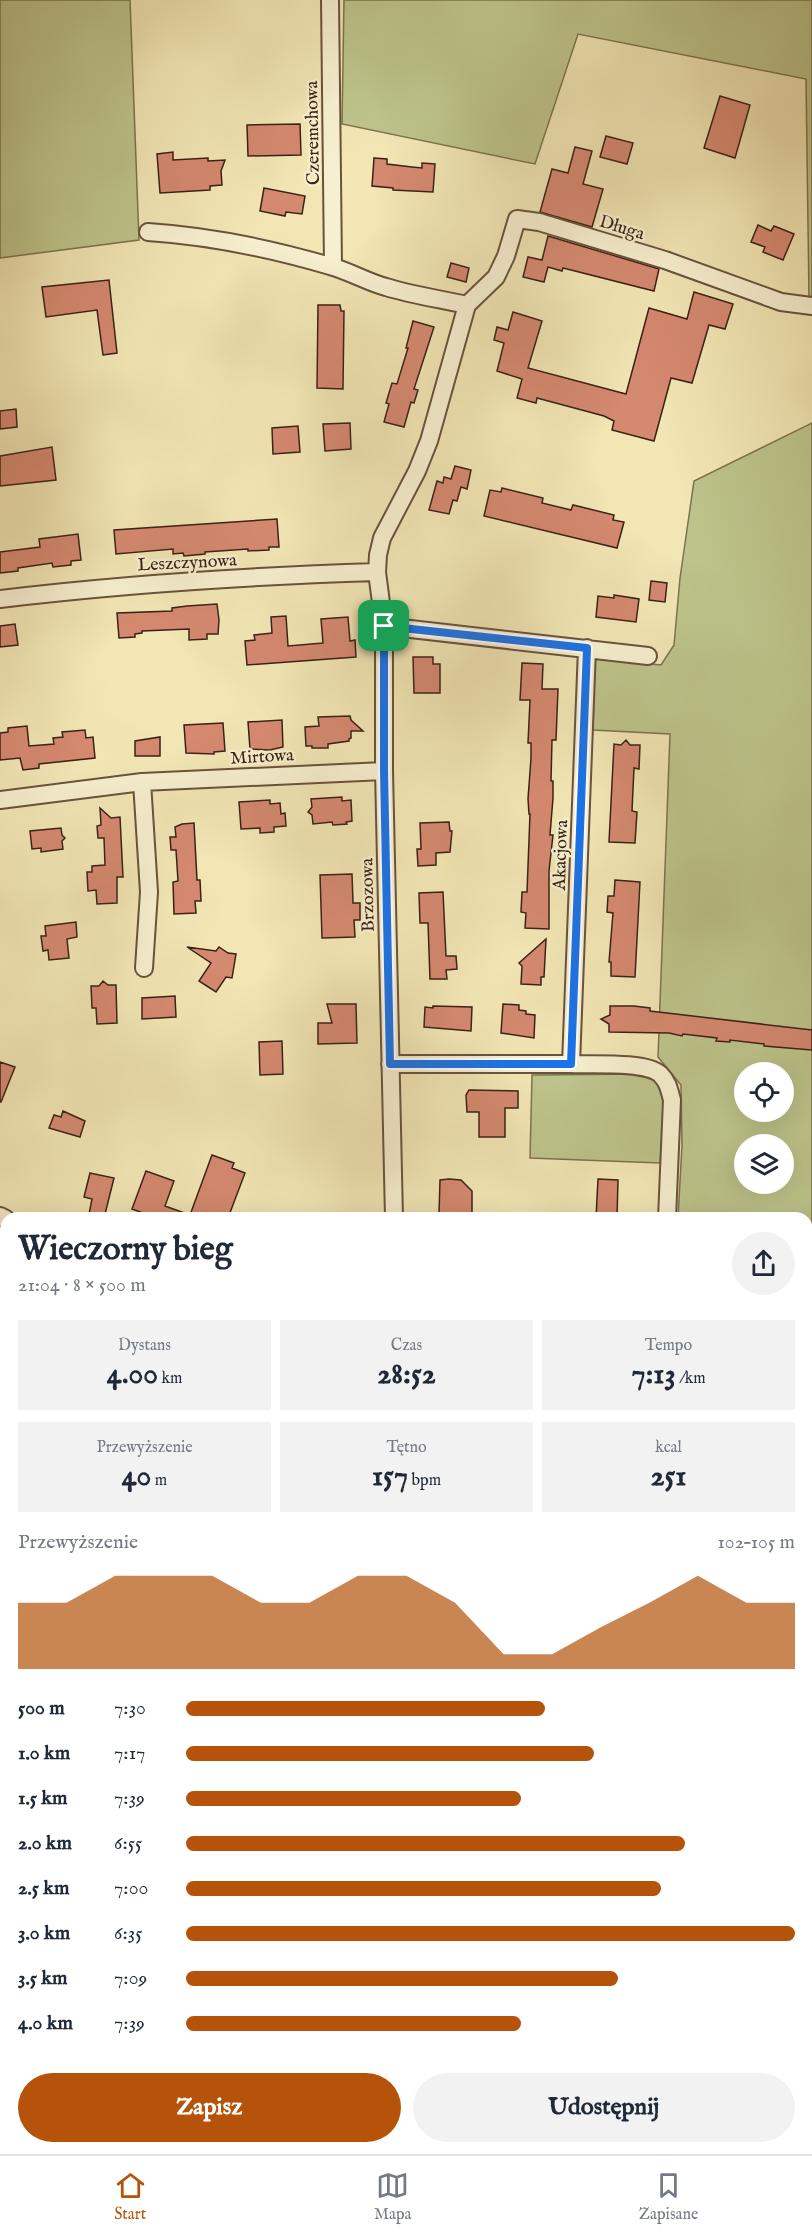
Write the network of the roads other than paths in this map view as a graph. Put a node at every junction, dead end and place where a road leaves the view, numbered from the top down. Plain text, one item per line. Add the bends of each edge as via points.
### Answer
1 (330, 0) edge
2 (148, 232) dead end
3 (333, 267) junction
4 (467, 305) junction
5 (812, 306) edge
6 (377, 572) junction
7 (0, 599) edge
8 (384, 626) junction
9 (587, 648) junction
10 (648, 656) dead end
11 (384, 771) junction
12 (142, 782) junction
13 (0, 800) edge
14 (144, 968) dead end
15 (390, 1064) junction
16 (571, 1064) junction
17 (394, 1212) edge
18 (667, 1212) edge

1 - 3 street, Czeremchowa
2 - 3 street via 243,246
3 - 4 street via 384,287
4 - 5 street, Długa via 496,277 517,219 665,260 781,302
4 - 6 street via 429,441 382,538
6 - 7 street, Leszczynowa via 97,587
6 - 8 street, Brzozowa
8 - 9 street
8 - 11 street, Brzozowa
9 - 10 street
9 - 16 street, Akacjowa
11 - 12 street, Mirtowa
11 - 15 street, Brzozowa
12 - 13 street, Mirtowa
12 - 14 street via 149,892
15 - 16 street
15 - 17 street, Brzozowa
16 - 18 street via 646,1068 658,1072 668,1083 672,1100

